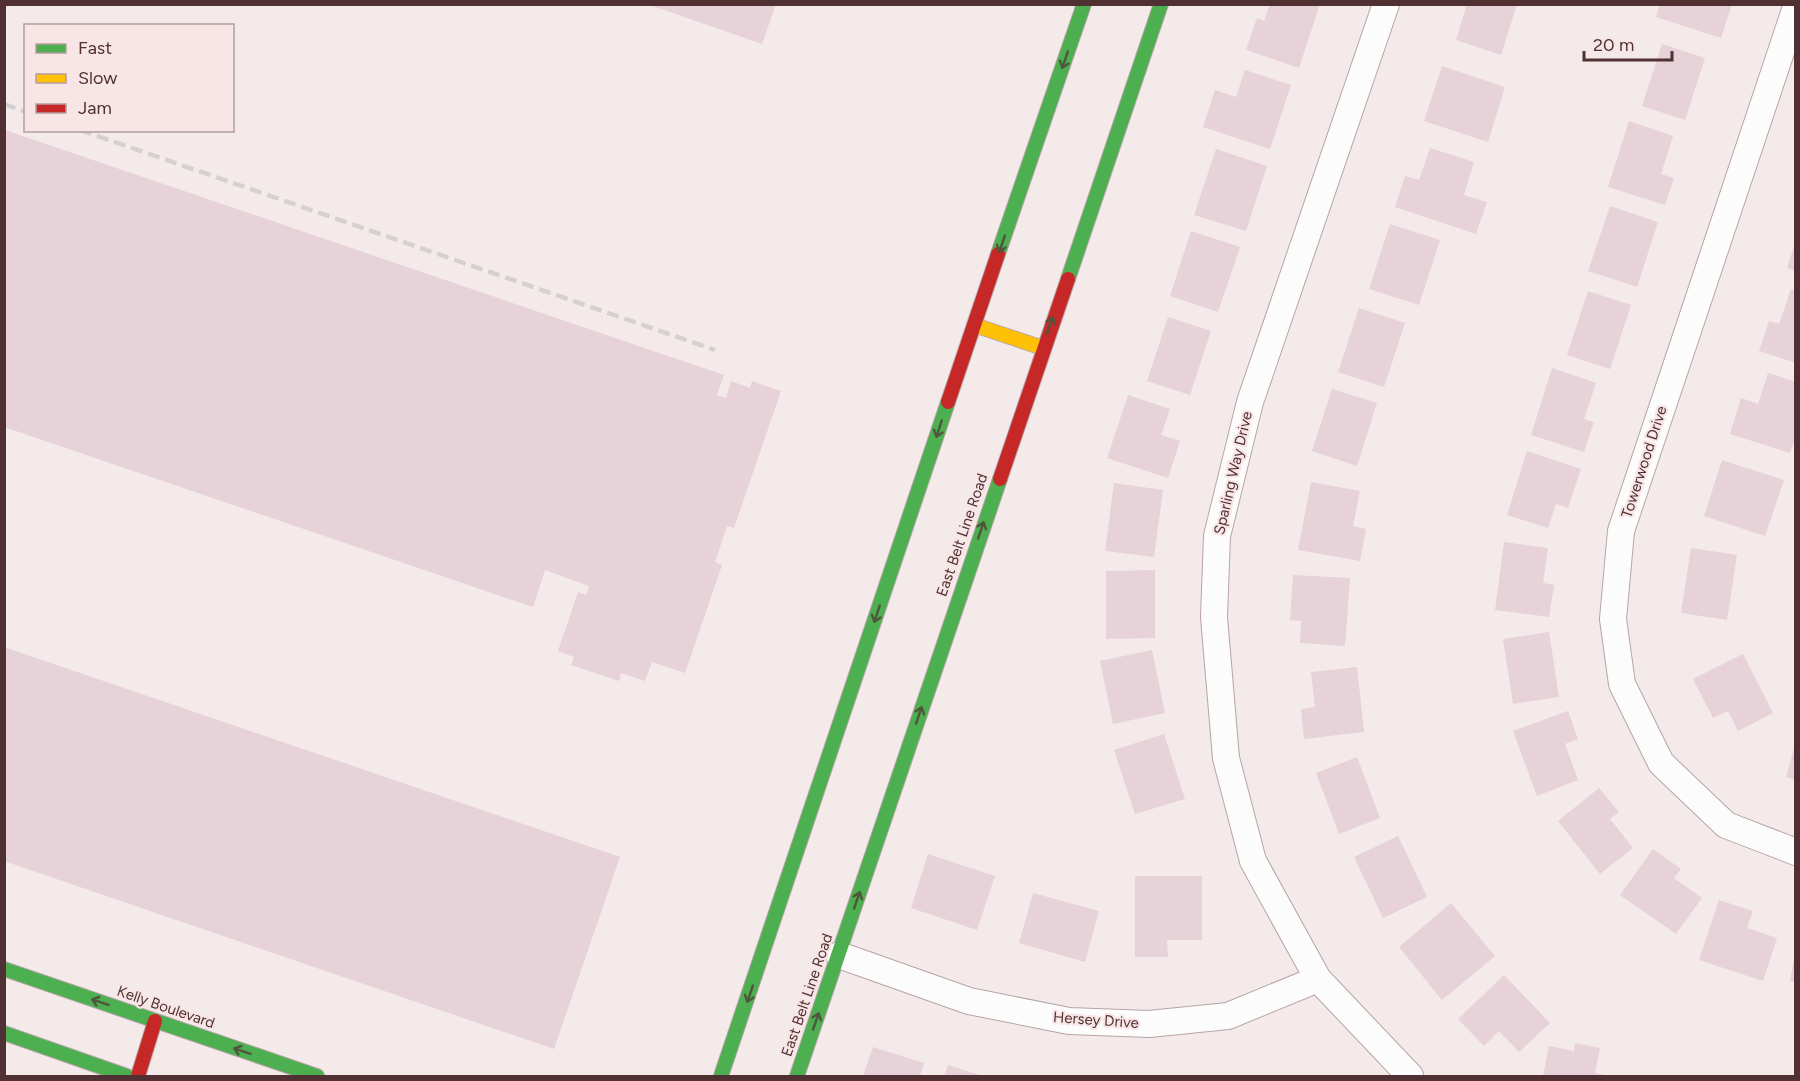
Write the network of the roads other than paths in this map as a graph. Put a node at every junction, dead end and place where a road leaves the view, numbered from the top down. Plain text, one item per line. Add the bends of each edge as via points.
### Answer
1 (1084, 4) edge
2 (1161, 4) edge
3 (1386, 4) edge
4 (1796, 7) edge
5 (974, 325) junction
6 (1043, 348) junction
7 (1796, 852) edge
8 (839, 955) junction
9 (4, 969) edge
10 (1318, 979) junction
11 (155, 1021) junction
12 (4, 1033) edge
13 (127, 1077) edge
14 (138, 1077) edge
15 (317, 1077) edge
16 (721, 1077) edge
17 (797, 1077) edge
18 (1410, 1077) edge

1 -> 5 main road
6 -> 2 main road, East Belt Line Road
3 - 10 street, Sparling Way Drive via 1250,402 1216,536 1214,617 1226,758 1253,861
4 - 7 street, Towerwood Drive via 1621,531 1613,619 1622,684 1661,764 1726,825
5 - 6 main road
5 -> 16 main road
8 -> 6 main road, East Belt Line Road
8 - 10 street, Hersey Drive via 969,1001 1069,1021 1149,1024 1228,1016
17 -> 8 main road, East Belt Line Road
11 -> 9 main road, Kelly Boulevard
10 - 18 street, Sparling Way Drive
11 - 14 main road
15 -> 11 main road, Kelly Boulevard
12 - 13 main road

